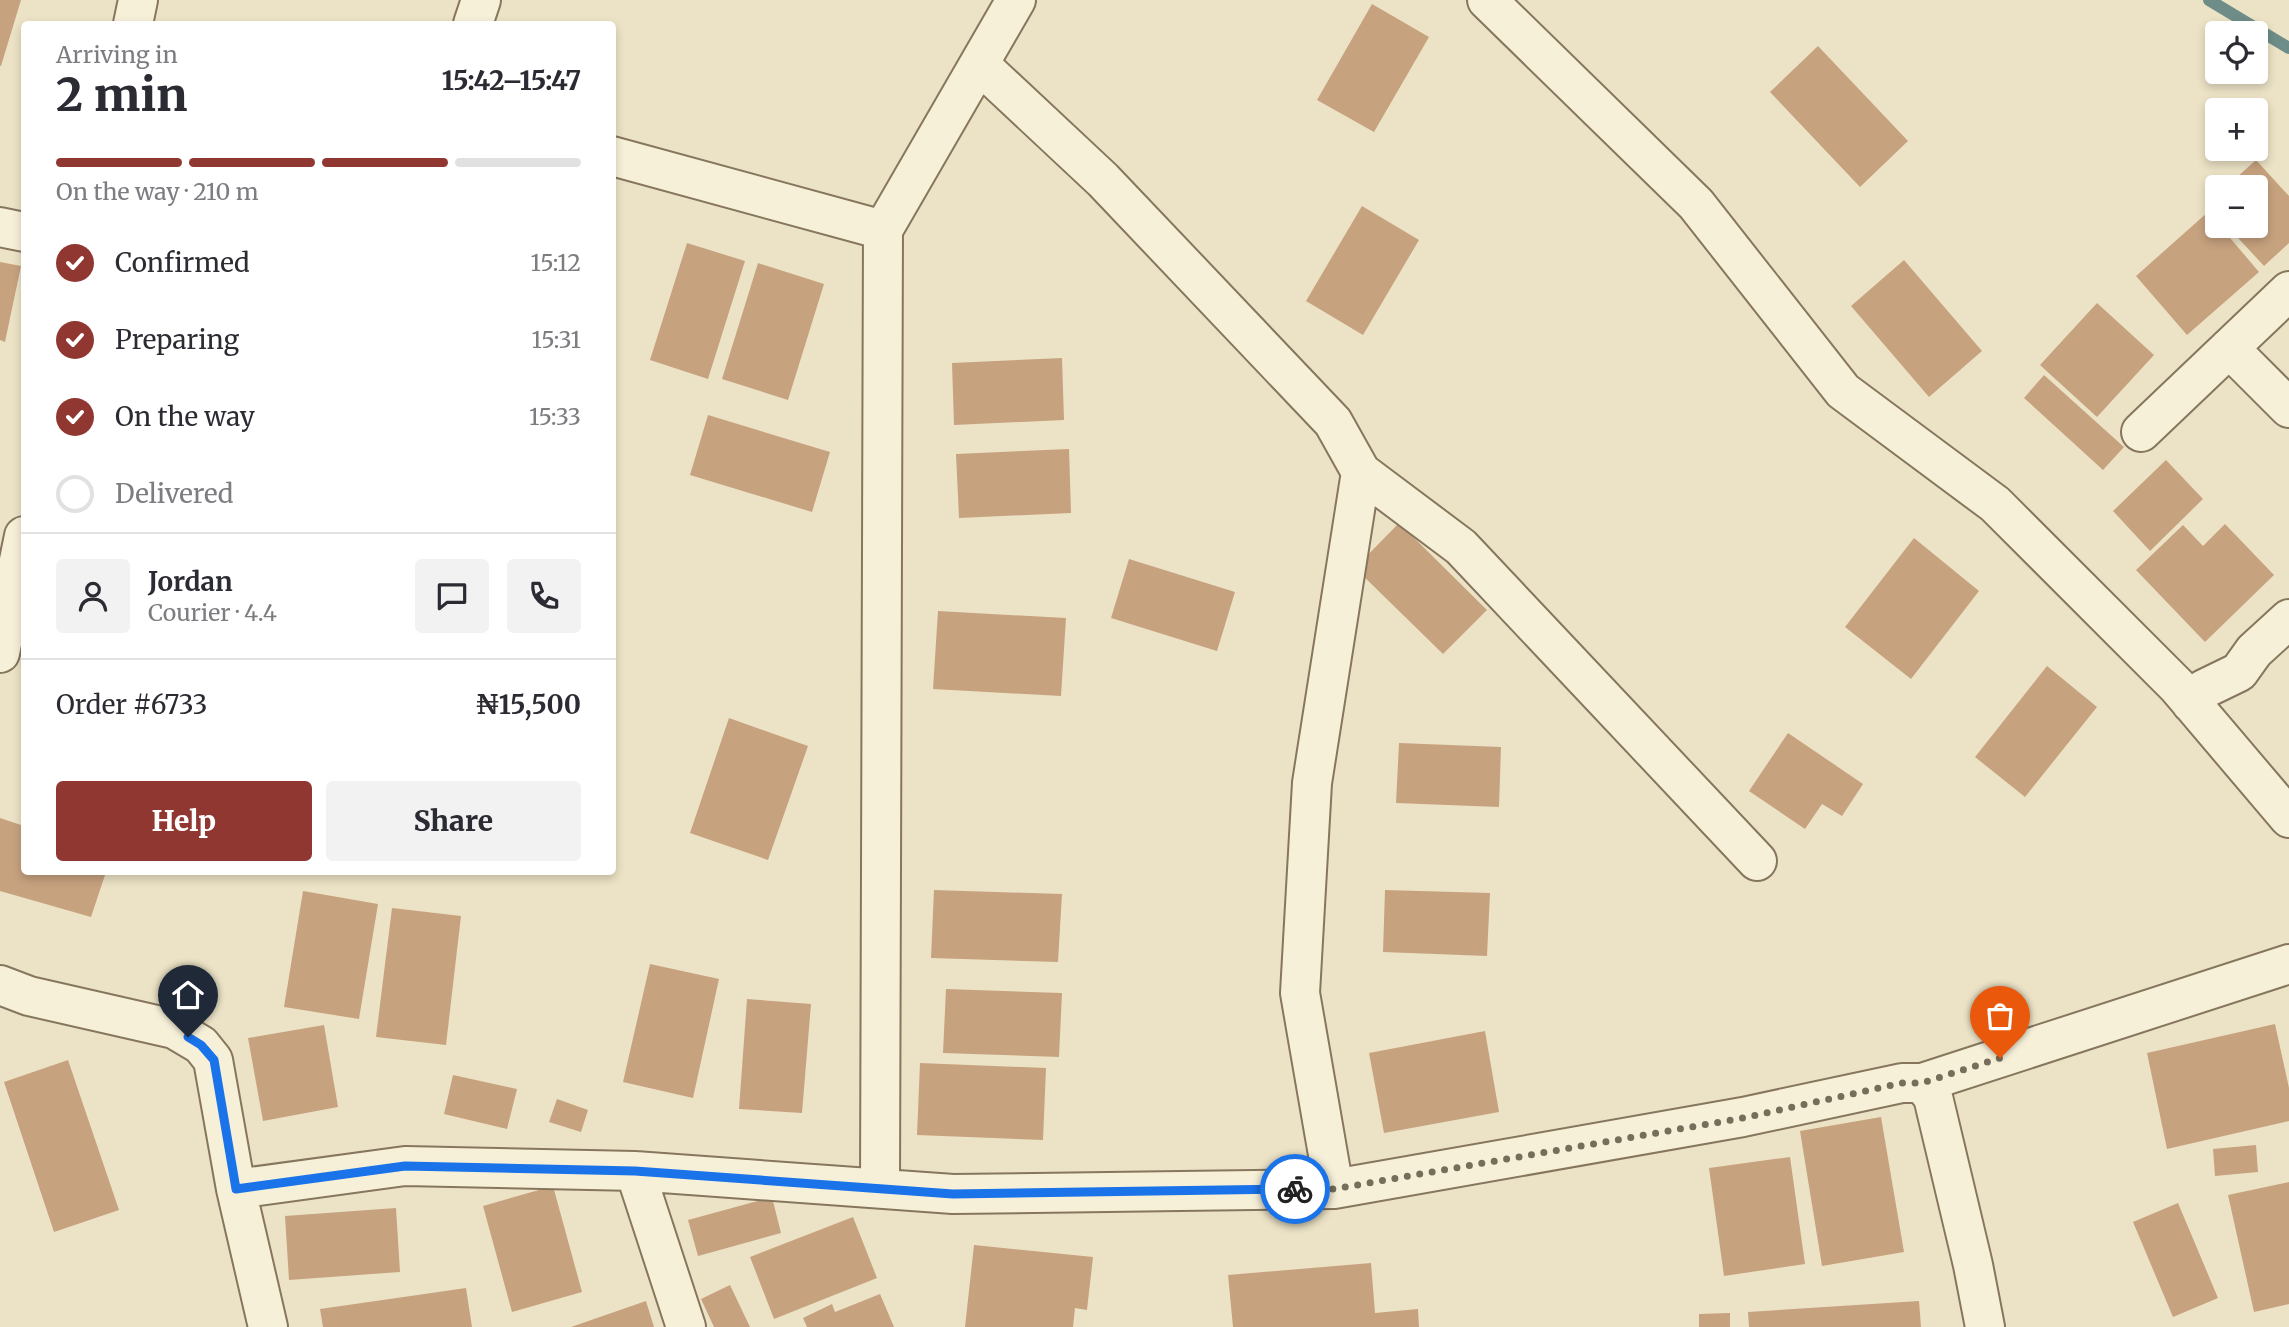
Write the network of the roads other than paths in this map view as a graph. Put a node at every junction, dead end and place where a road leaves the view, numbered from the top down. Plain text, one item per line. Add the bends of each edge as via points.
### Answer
1 (138, 0) edge
2 (481, 0) edge
3 (1016, 0) edge
4 (1487, 0) edge
5 (134, 21) edge
6 (474, 21) edge
7 (979, 64) junction
8 (616, 157) edge
9 (0, 227) edge
10 (883, 230) junction
11 (21, 231) edge
12 (2289, 291) edge
13 (2229, 348) junction
14 (2289, 408) edge
15 (2141, 432) dead end
16 (1361, 472) junction
17 (21, 551) edge
18 (2289, 619) edge
19 (0, 653) edge
20 (2191, 703) junction
21 (2289, 818) edge
22 (1757, 861) dead end
23 (2289, 964) edge
24 (0, 985) edge
25 (1922, 1083) junction
26 (635, 1171) junction
27 (880, 1188) junction
28 (236, 1189) junction
29 (1334, 1189) junction
30 (268, 1327) edge
31 (686, 1327) edge
32 (1985, 1327) edge

1 - 5 street
2 - 6 street
3 - 7 street
4 - 20 street via 1696,204 1843,391 1995,504
7 - 10 street
7 - 16 street via 1103,180 1333,422
8 - 10 street
9 - 11 street
10 - 27 street
12 - 13 street
13 - 14 street
13 - 15 street
16 - 22 street via 1461,547
16 - 29 street via 1312,783 1300,993
17 - 19 street
18 - 20 street via 2239,672 2204,689
20 - 21 street
23 - 25 street
24 - 28 street via 174,1030 201,1045 214,1060
25 - 29 street via 1902,1083 1743,1118
25 - 32 street via 1933,1097
26 - 27 street
26 - 28 street via 405,1166
26 - 31 street
27 - 29 street via 953,1194
28 - 30 street

